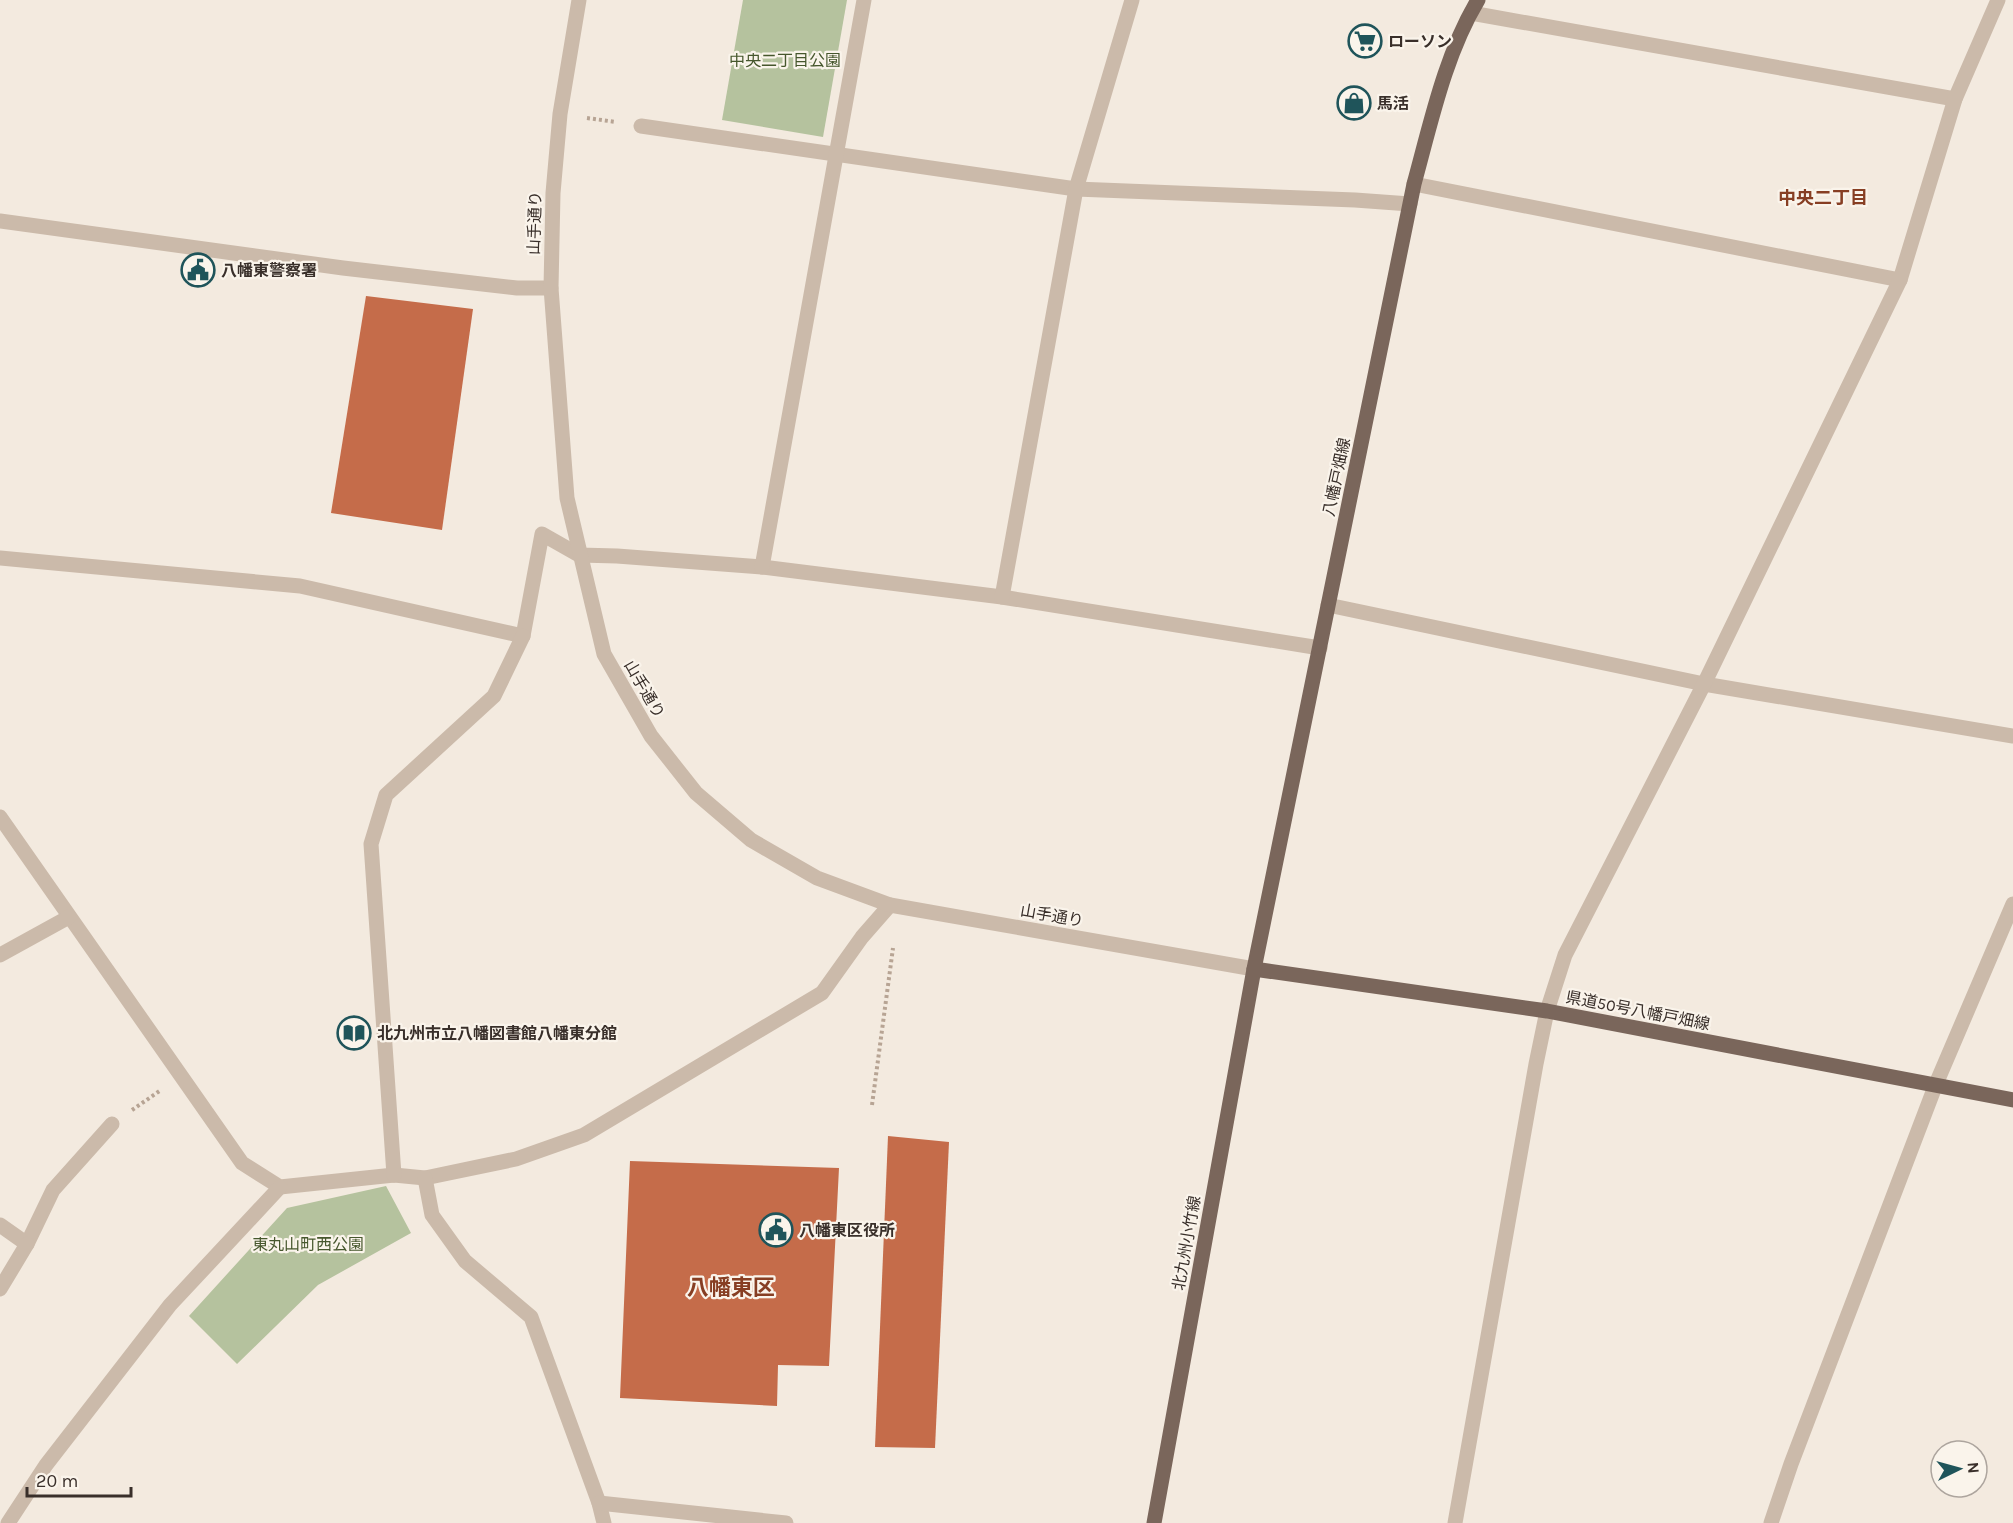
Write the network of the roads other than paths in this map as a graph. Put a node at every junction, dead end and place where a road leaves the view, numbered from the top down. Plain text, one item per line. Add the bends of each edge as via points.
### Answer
1 (579, 0) edge
2 (864, 0) edge
3 (1132, 0) edge
4 (1998, 0) edge
5 (1474, 6) edge
6 (1955, 99) junction
7 (641, 126) road end
8 (838, 155) junction
9 (1414, 184) junction
10 (1076, 189) junction
11 (1410, 204) junction
12 (0, 221) edge
13 (1900, 280) junction
14 (551, 288) junction
15 (579, 555) junction
16 (0, 558) edge
17 (762, 567) junction
18 (1002, 597) junction
19 (1328, 605) junction
20 (523, 636) junction
21 (1320, 648) junction
22 (1704, 684) junction
23 (2013, 736) edge
24 (0, 817) edge
25 (2013, 904) edge
26 (890, 905) junction
27 (69, 917) junction
28 (0, 955) edge
29 (1254, 969) junction
30 (1546, 1011) junction
31 (1936, 1084) junction
32 (2013, 1100) edge
33 (112, 1124) road end
34 (394, 1175) junction
35 (425, 1178) junction
36 (280, 1187) junction
37 (0, 1226) edge
38 (27, 1244) junction
39 (0, 1288) edge
40 (599, 1503) junction
41 (8, 1523) edge
42 (604, 1523) edge
43 (786, 1523) edge
44 (1154, 1523) edge
45 (1455, 1523) edge
46 (1771, 1523) edge

1 - 14 street, 山手通り via 560,114
2 - 8 street
3 - 10 street
4 - 6 street
5 - 6 street
5 - 9 main road, 八幡戸畑線 via 1443,81
6 - 13 street
7 - 8 street
8 - 10 street
8 - 17 street
9 - 11 main road, 八幡戸畑線
9 - 13 street
10 - 11 street
10 - 18 street
11 - 19 main road, 八幡戸畑線
12 - 14 street via 343,268 517,288
13 - 22 street
14 - 15 street, 山手通り via 567,498
15 - 17 street
15 - 20 street via 542,534
15 - 26 street, 山手通り via 604,654 651,736 696,793 751,840 817,878
16 - 20 street via 300,586
17 - 18 street
18 - 21 street
19 - 21 main road, 八幡戸畑線
19 - 22 street
20 - 34 street via 494,696 386,795 371,844
21 - 29 main road, 八幡戸畑線
22 - 23 street
22 - 30 street via 1565,955
24 - 27 street
25 - 31 street
26 - 29 street, 山手通り
26 - 35 street via 822,993 584,1135 516,1159
27 - 28 street
27 - 36 street via 242,1163
29 - 30 main road, 県道50号八幡戸畑線
29 - 44 main road, 北九州小竹線
30 - 31 main road, 県道50号八幡戸畑線
30 - 45 street
31 - 32 main road, 県道50号八幡戸畑線
31 - 46 street
33 - 38 street via 53,1190
34 - 35 street
34 - 36 street
35 - 40 street via 432,1215 465,1261 531,1317
36 - 41 street via 170,1305 46,1465
37 - 38 street
38 - 39 street
40 - 42 street
40 - 43 street

